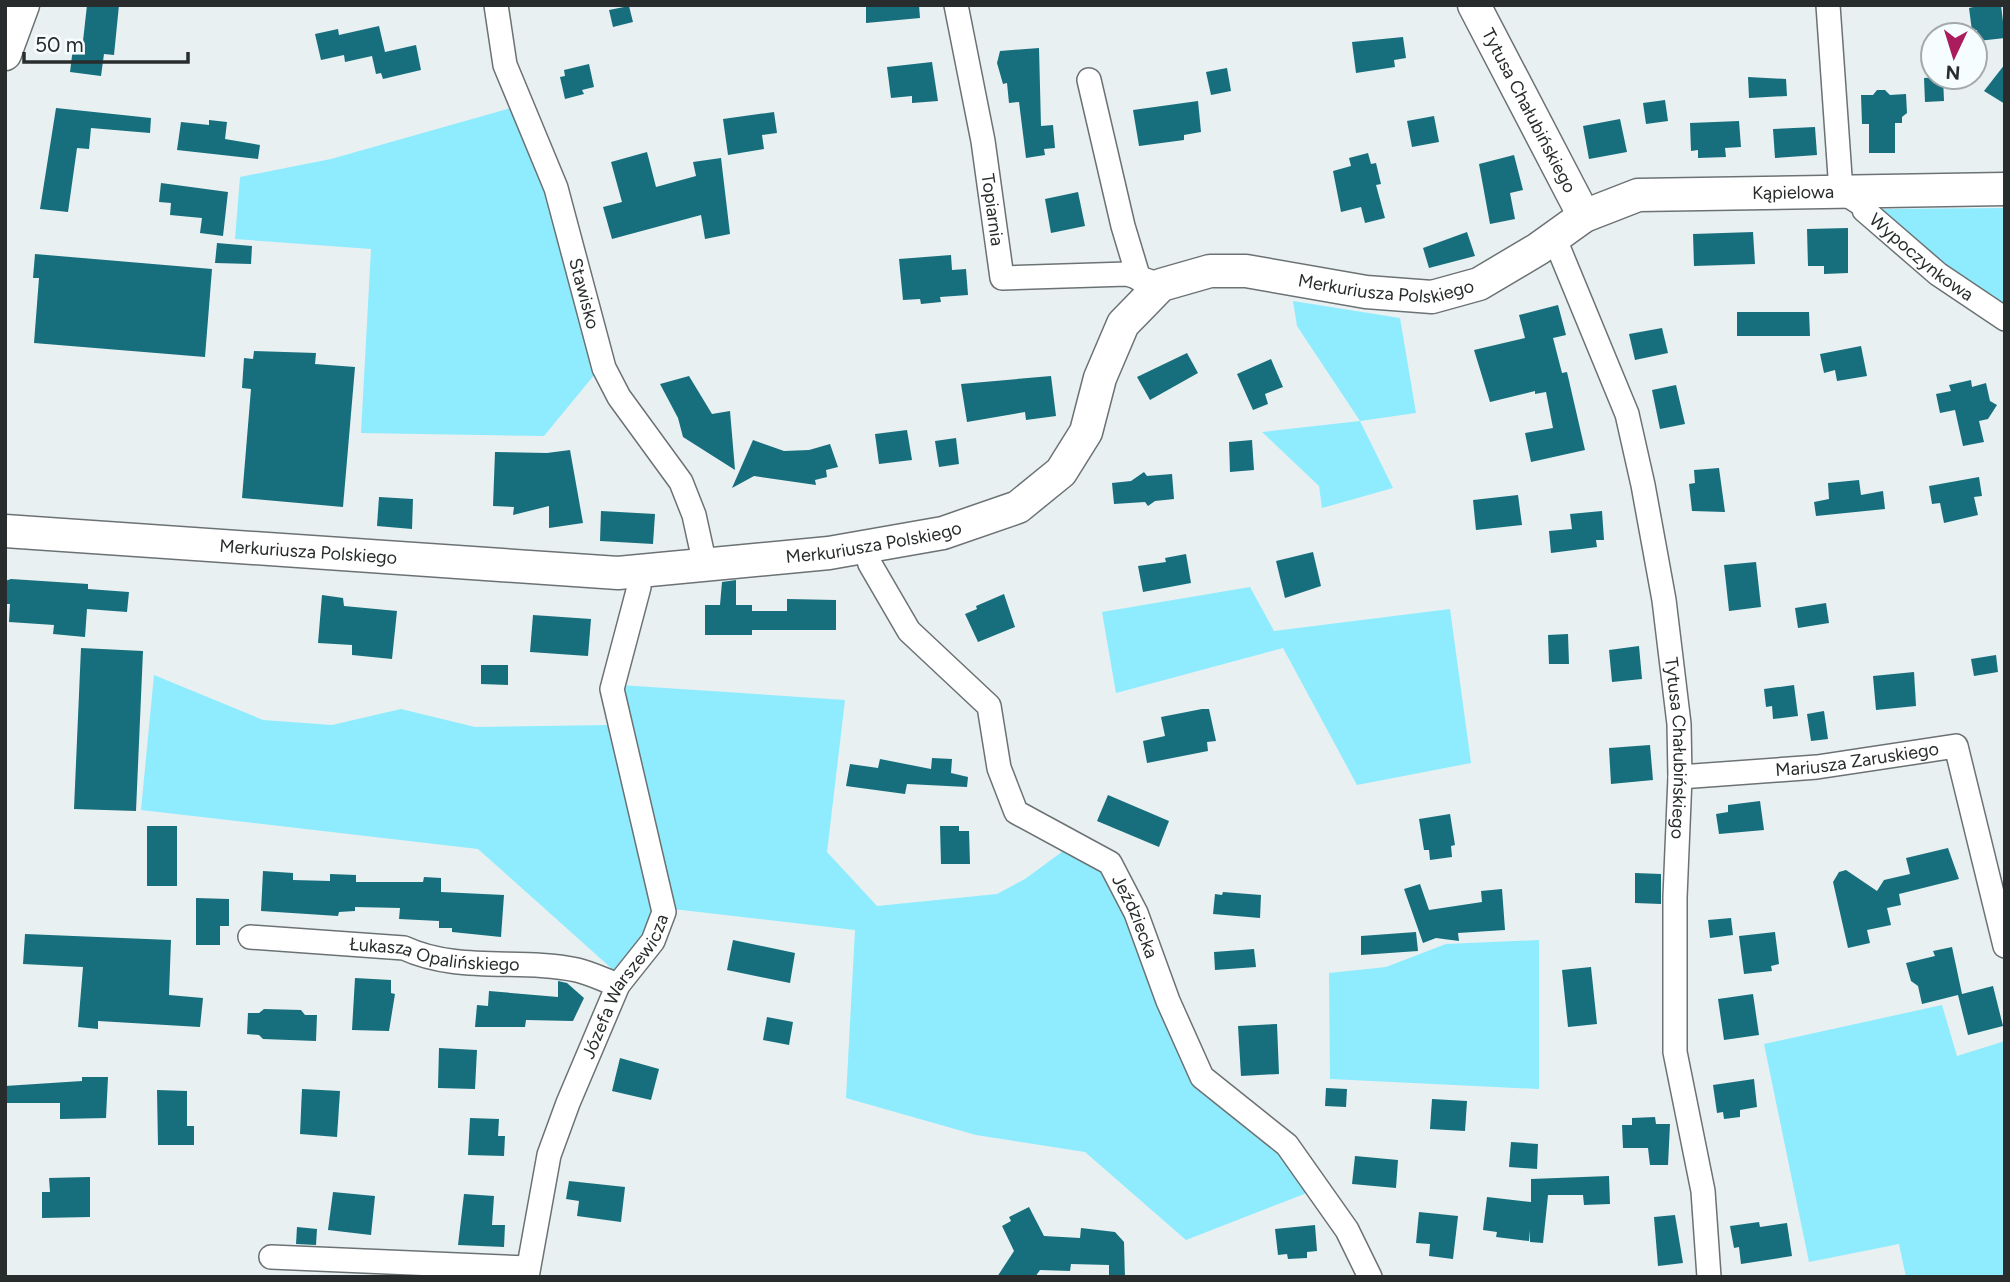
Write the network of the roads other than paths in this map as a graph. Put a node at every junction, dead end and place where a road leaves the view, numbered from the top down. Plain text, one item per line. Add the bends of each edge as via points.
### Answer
1 (23, 5) edge
2 (496, 5) edge
3 (956, 5) edge
4 (1474, 5) edge
5 (1828, 5) edge
6 (5, 54) edge
7 (1089, 80) dead end
8 (2005, 189) edge
9 (1842, 191) junction
10 (1584, 216) junction
11 (1553, 237) junction
12 (1150, 282) junction
13 (2005, 319) edge
14 (5, 531) edge
15 (865, 547) junction
16 (705, 565) junction
17 (640, 571) junction
18 (1681, 777) junction
19 (250, 937) dead end
20 (2005, 946) edge
21 (618, 985) junction
22 (271, 1257) dead end
23 (527, 1272) edge
24 (1370, 1277) edge
25 (1709, 1277) edge

1 - 6 street
2 - 16 street, Stawisko via 505,65 556,188 604,368 619,397 681,482
3 - 12 street, Topiarnia via 1002,278 1128,274
4 - 10 street, Tytusa Chałubińskiego
5 - 9 street
7 - 12 street via 1123,226
8 - 9 street, Kąpielowa
9 - 10 street, Kąpielowa via 1638,195
9 - 13 street, Wypoczynkowa via 1938,274
10 - 11 street, Merkuriusza Polskiego
11 - 12 street, Merkuriusza Polskiego via 1479,284 1432,297 1366,292 1246,271 1210,271
11 - 18 street, Tytusa Chałubińskiego via 1627,414 1664,604
12 - 15 street, Merkuriusza Polskiego via 1123,324 1100,378 1086,432 1061,472 1018,507 943,533
14 - 17 street, Merkuriusza Polskiego
15 - 16 street, Merkuriusza Polskiego
15 - 24 street, Jeździecka via 909,631 989,706 999,768 1016,812 1110,863 1136,913 1202,1077 1287,1145 1347,1230
16 - 17 street, Merkuriusza Polskiego
17 - 21 street, Józefa Warszewicza via 612,689 664,912 653,941
18 - 20 street, Mariusza Zaruskiego via 1818,767 1955,746
18 - 25 street, Tytusa Chałubińskiego via 1675,1052 1703,1191
19 - 21 street, Łukasza Opalińskiego via 404,948 424,957 463,963 577,970
21 - 23 street, Józefa Warszewicza via 550,1156
22 - 23 street

